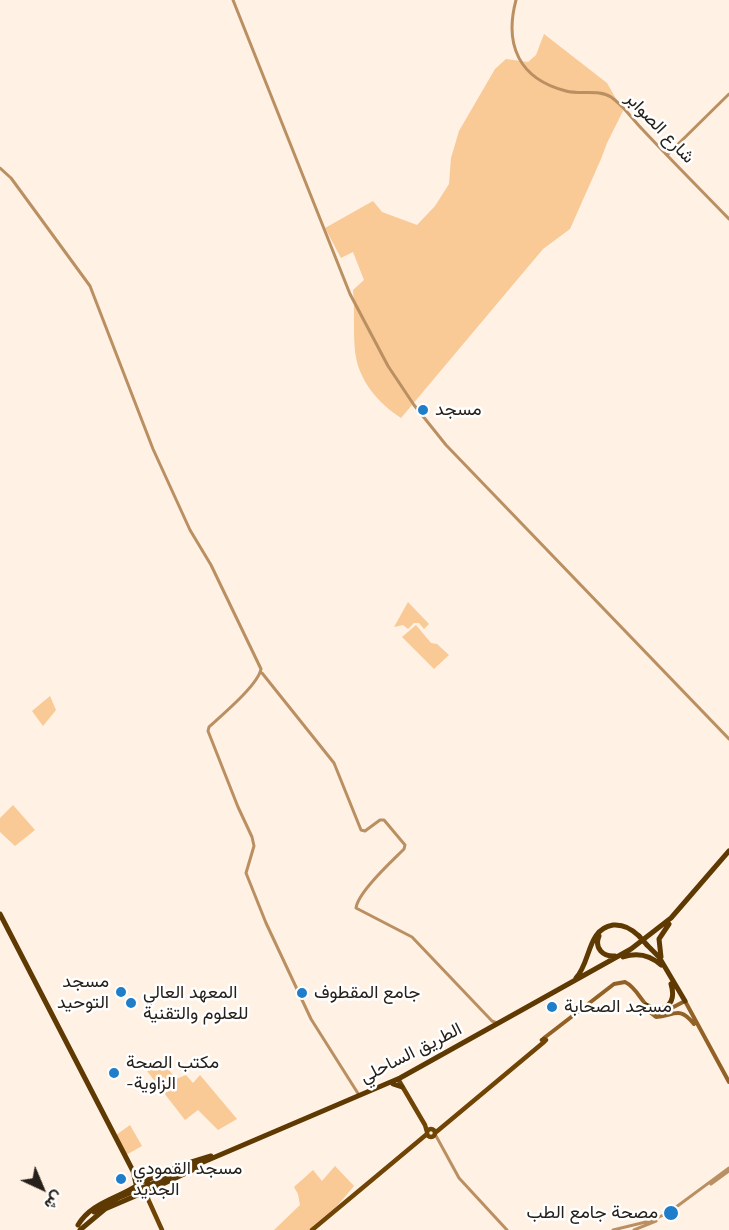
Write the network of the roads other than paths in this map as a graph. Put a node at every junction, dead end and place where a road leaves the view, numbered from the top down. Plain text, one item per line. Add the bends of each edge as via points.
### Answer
1 (233, 0) edge
2 (516, 0) edge
3 (729, 94) edge
4 (667, 154) junction
5 (0, 168) edge
6 (729, 219) edge
7 (261, 671) junction
8 (258, 676) junction
9 (263, 676) junction
10 (729, 739) edge
11 (729, 851) edge
12 (729, 856) edge
13 (0, 911) edge
14 (669, 924) junction
15 (638, 937) junction
16 (621, 956) junction
17 (662, 965) junction
18 (571, 983) junction
19 (671, 984) junction
20 (684, 1002) junction
21 (646, 1005) junction
22 (491, 1024) junction
23 (694, 1024) junction
24 (544, 1040) junction
25 (723, 1069) junction
26 (401, 1081) junction
27 (729, 1081) edge
28 (354, 1084) junction
29 (367, 1093) junction
30 (357, 1097) junction
31 (331, 1110) junction
32 (432, 1134) junction
33 (215, 1156) junction
34 (201, 1166) junction
35 (729, 1169) edge
36 (187, 1170) junction
37 (133, 1171) junction
38 (144, 1181) junction
39 (136, 1185) junction
40 (149, 1191) junction
41 (141, 1195) junction
42 (651, 1222) junction
43 (77, 1229) edge
44 (161, 1230) edge
45 (314, 1230) edge
46 (507, 1230) edge
47 (613, 1230) edge
48 (634, 1230) edge

1 - 10 street via 350,294 402,388 451,450
2 - 4 street, شارع الصوابر via 512,44 525,67 566,91 609,96
3 - 4 street
4 - 6 street, شارع الصوابر
5 - 7 street via 12,178 90,286 153,449
7 - 8 street
7 - 9 street
8 - 9 street
8 - 28 street via 208,731 252,837 254,846 246,873 266,923 316,1028
9 - 22 street via 334,763 361,830 384,819 405,844 356,908 412,937
11 - 16 highway, الطريق الساحلي via 668,921
12 - 14 highway, الطريق الساحلي
13 - 37 highway
14 - 16 highway, الطريق الساحلي
14 - 17 highway via 658,946
15 - 16 highway via 616,927 600,934 597,943 602,953
15 - 17 highway, bridge
15 - 18 highway via 619,925 601,930 592,942 585,966
16 - 17 highway via 640,954
16 - 18 highway, الطريق الساحلي
16 - 26 highway, الطريق الساحلي
17 - 19 highway
17 - 20 highway
18 - 22 highway, الطريق الساحلي
19 - 20 highway
19 - 21 highway via 673,997 667,1007 655,1010
20 - 21 main road via 659,1013
20 - 23 main road
20 - 25 main road
21 - 24 main road via 629,984 616,982
22 - 26 highway, الطريق الساحلي
23 - 24 main road via 679,1012 652,1016 630,987 621,984
23 - 25 main road
24 - 32 main road
25 - 27 main road
26 - 29 highway, الطريق الساحلي
26 - 31 highway, الطريق الساحلي
26 - 32 main road
28 - 29 street via 360,1092
28 - 30 street
29 - 30 highway, الطريق الساحلي
30 - 31 highway, الطريق الساحلي
31 - 33 highway, الطريق الساحلي
31 - 34 highway, الطريق الساحلي
32 - 45 main road
32 - 46 street via 459,1178
33 - 36 highway, الطريق الساحلي
33 - 38 highway via 193,1160
34 - 36 highway, الطريق الساحلي
34 - 40 highway
35 - 42 street
36 - 43 highway, الطريق الساحلي, bridge via 117,1198
37 - 38 highway
37 - 39 highway
38 - 39 highway
38 - 40 highway via 149,1184
39 - 41 highway
39 - 43 highway via 94,1209
40 - 41 highway
40 - 44 main road via 148,1198
41 - 43 highway via 105,1209
41 - 44 main road
42 - 47 street
42 - 48 street

